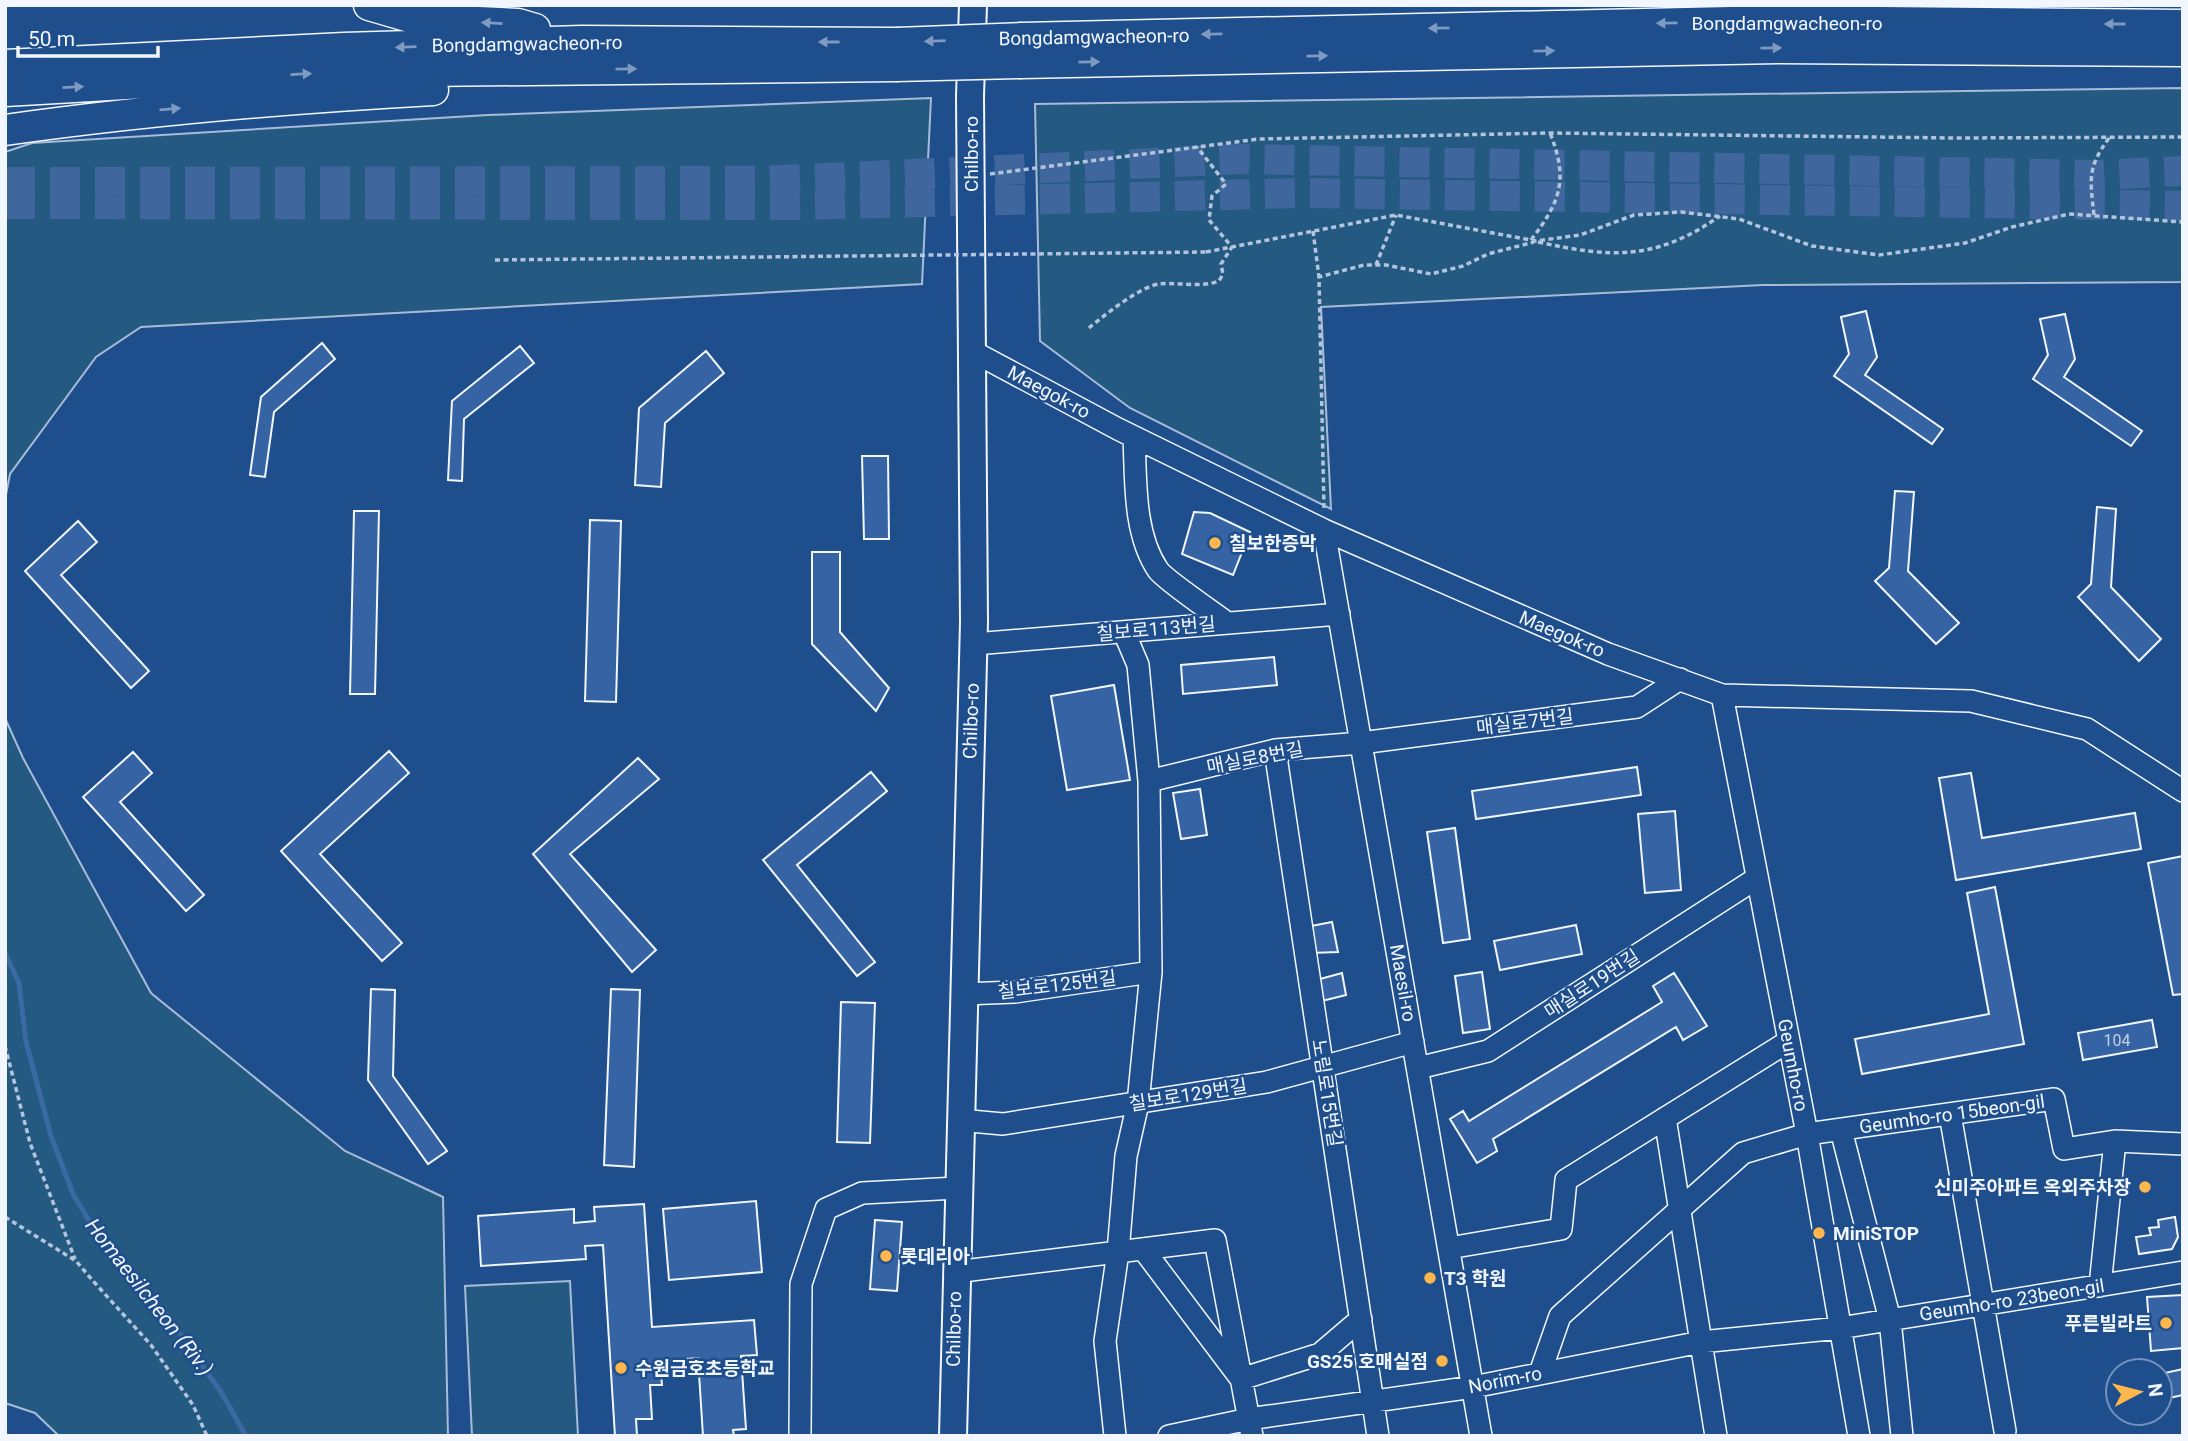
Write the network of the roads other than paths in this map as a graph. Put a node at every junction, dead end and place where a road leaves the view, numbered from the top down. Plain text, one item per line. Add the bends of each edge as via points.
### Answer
1 (369, 5) edge
2 (973, 5) edge
3 (2183, 25) edge
4 (1021, 51) junction
5 (2183, 51) edge
6 (581, 55) junction
7 (5, 65) edge
8 (5, 91) edge
9 (5, 130) edge
10 (972, 351) junction
11 (1134, 437) junction
12 (1324, 530) junction
13 (1339, 614) junction
14 (1227, 623) junction
15 (1124, 632) junction
16 (974, 644) junction
17 (1680, 679) junction
18 (1722, 695) junction
19 (1361, 743) junction
20 (1275, 750) junction
21 (1149, 781) junction
22 (2183, 791) edge
23 (1757, 878) junction
24 (1151, 972) junction
25 (963, 994) junction
26 (1789, 1041) junction
27 (1413, 1042) junction
28 (1323, 1067) junction
29 (1418, 1068) junction
30 (1138, 1103) junction
31 (1950, 1114) junction
32 (1665, 1118) junction
33 (960, 1120) junction
34 (1841, 1129) junction
35 (1807, 1134) junction
36 (2115, 1141) junction
37 (2182, 1149) edge
38 (957, 1188) junction
39 (1679, 1209) junction
40 (1449, 1248) junction
41 (1143, 1249) junction
42 (1118, 1252) junction
43 (955, 1272) junction
44 (2183, 1272) edge
45 (2101, 1286) junction
46 (1981, 1305) junction
47 (1361, 1319) junction
48 (1890, 1320) junction
49 (1840, 1328) junction
50 (1701, 1342) junction
51 (1540, 1373) junction
52 (1241, 1379) junction
53 (1473, 1387) junction
54 (1373, 1401) junction
55 (1250, 1427) edge
56 (2005, 1431) dead end
57 (800, 1436) edge
58 (953, 1436) edge
59 (1115, 1436) edge
60 (1169, 1436) edge
61 (1378, 1436) edge
62 (1481, 1436) edge
63 (1716, 1436) edge
64 (1859, 1436) edge
65 (1902, 1436) edge

6 -> 1 highway via 518,24 416,19
2 - 10 main road, Chilbo-ro
3 -> 4 highway, Bongdamgwacheon-ro via 1774,21
4 -> 5 highway, Bongdamgwacheon-ro
4 - 6 highway, Bongdamgwacheon-ro, bridge
6 -> 7 highway, Bongdamgwacheon-ro via 344,48
8 -> 6 highway, Bongdamgwacheon-ro
9 -> 6 highway via 313,96 495,86
10 - 11 street, Maegok-ro
10 - 16 main road, Chilbo-ro
11 - 12 street, Maegok-ro
11 - 14 street via 1137,496 1146,543 1159,572
12 - 13 street, Maesil-ro
12 - 17 street, Maegok-ro via 1608,654
13 - 14 street, 칠보로113번길
13 - 19 street, Maesil-ro
14 - 15 street, 칠보로113번길
15 - 16 street, 칠보로113번길
15 - 21 street via 1138,665
16 - 25 main road, Chilbo-ro
17 - 18 street, Maegok-ro
17 - 19 street, 매실로7번길 via 1637,707
18 - 22 street, Maegok-ro via 1971,701 2087,729
18 - 23 street, Geumho-ro
19 - 20 street, 매실로8번길
19 - 27 street, Maesil-ro
20 - 21 street, 매실로8번길
20 - 28 street, 노림로15번길
21 - 24 street
23 - 26 street, Geumho-ro
23 - 29 street, 매실로19번길 via 1488,1051
24 - 25 street, 칠보로125번길 via 1015,992
24 - 30 street
25 - 33 main road, Chilbo-ro
26 - 32 street
26 - 35 street, Geumho-ro
27 - 28 street, 칠보로129번길
27 - 29 street, Maesil-ro
28 - 30 street, 칠보로129번길 via 1267,1083
28 - 47 street, 노림로15번길
29 - 40 street, Maesil-ro
30 - 33 street, 칠보로129번길 via 1003,1124
30 - 42 street via 1126,1156
31 - 34 street, Geumho-ro 15beon-gil
31 - 36 street, Geumho-ro 15beon-gil via 2054,1099 2064,1149
31 - 46 street
32 - 39 street
32 - 40 street via 1566,1180 1561,1229
33 - 38 main road, Chilbo-ro
34 - 35 street, Geumho-ro 15beon-gil
34 - 48 street
35 - 39 street, Geumho-ro 15beon-gil via 1743,1153
35 - 49 street, Geumho-ro
36 - 37 street, Geumho-ro 15beon-gil
36 - 45 street
38 - 43 main road, Chilbo-ro
38 - 57 street via 862,1193 826,1209 801,1283
39 - 50 street
39 - 51 street, Geumho-ro 15beon-gil via 1560,1316
40 - 53 street, Maesil-ro
41 - 42 street
41 - 52 street
41 - 52 street via 1214,1240
42 - 43 street
42 - 59 street via 1105,1341
43 - 58 main road, Chilbo-ro
44 - 45 street, Geumho-ro 23beon-gil
45 - 46 street, Geumho-ro 23beon-gil
46 - 48 street, Geumho-ro 23beon-gil
46 - 56 street
47 - 52 street via 1320,1354
47 - 54 street, 노림로15번길
48 - 49 street, Geumho-ro 23beon-gil
48 - 65 street
49 - 50 street, Norim-ro
49 - 64 street, Geumho-ro
50 - 51 street, Norim-ro
50 - 63 street
51 - 53 street, Norim-ro
52 - 55 street
53 - 54 street, Norim-ro
53 - 62 street, Maesil-ro
54 - 55 street, Norim-ro
54 - 61 street, 노림로15번길
55 - 60 street, Norim-ro

